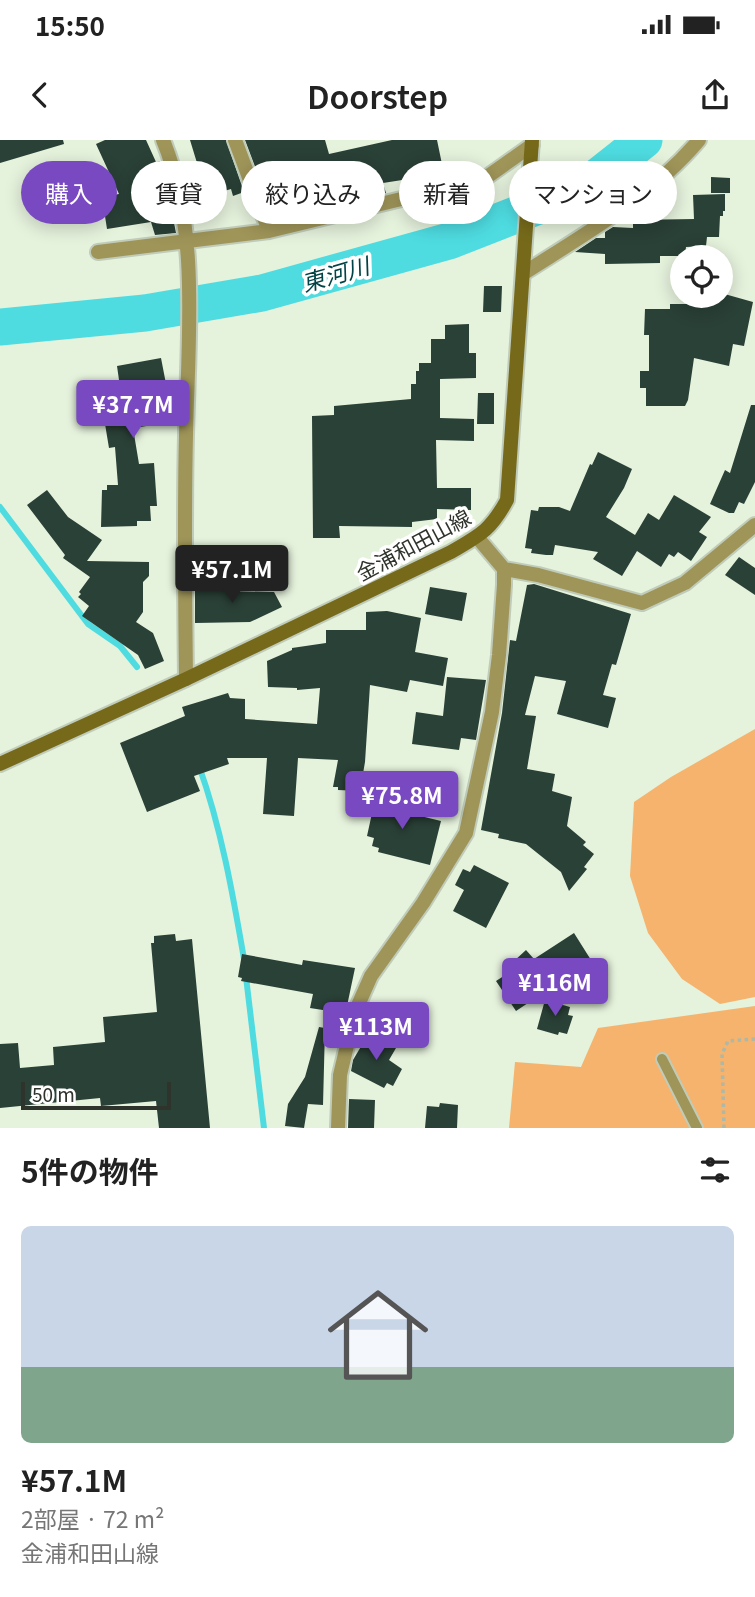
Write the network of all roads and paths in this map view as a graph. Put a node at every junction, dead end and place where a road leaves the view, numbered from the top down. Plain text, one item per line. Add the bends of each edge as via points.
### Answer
1 (163, 140) edge
2 (235, 140) edge
3 (699, 140) edge
4 (532, 147) edge
5 (269, 231) junction
6 (188, 246) junction
7 (98, 252) dead end
8 (524, 268) junction
9 (755, 526) edge
10 (477, 537) junction
11 (504, 569) junction
12 (186, 679) junction
13 (0, 764) edge
14 (755, 1039) edge
15 (662, 1059) dead end
16 (338, 1128) edge
17 (697, 1128) edge
18 (724, 1128) edge

1 - 6 street via 178,184
2 - 5 street
3 - 8 street via 682,160 610,218
4 - 5 street via 484,180
4 - 8 main road, 金浦和田山線
5 - 6 street
6 - 7 street
6 - 12 street
8 - 10 main road, 金浦和田山線 via 507,500 495,522
9 - 11 street via 685,583 642,603
10 - 11 street
10 - 12 main road, 金浦和田山線
11 - 16 street via 492,712 467,833 371,976 355,1012 340,1074
12 - 13 main road, 金浦和田山線
14 - 18 path via 728,1041 722,1054
15 - 17 lane

